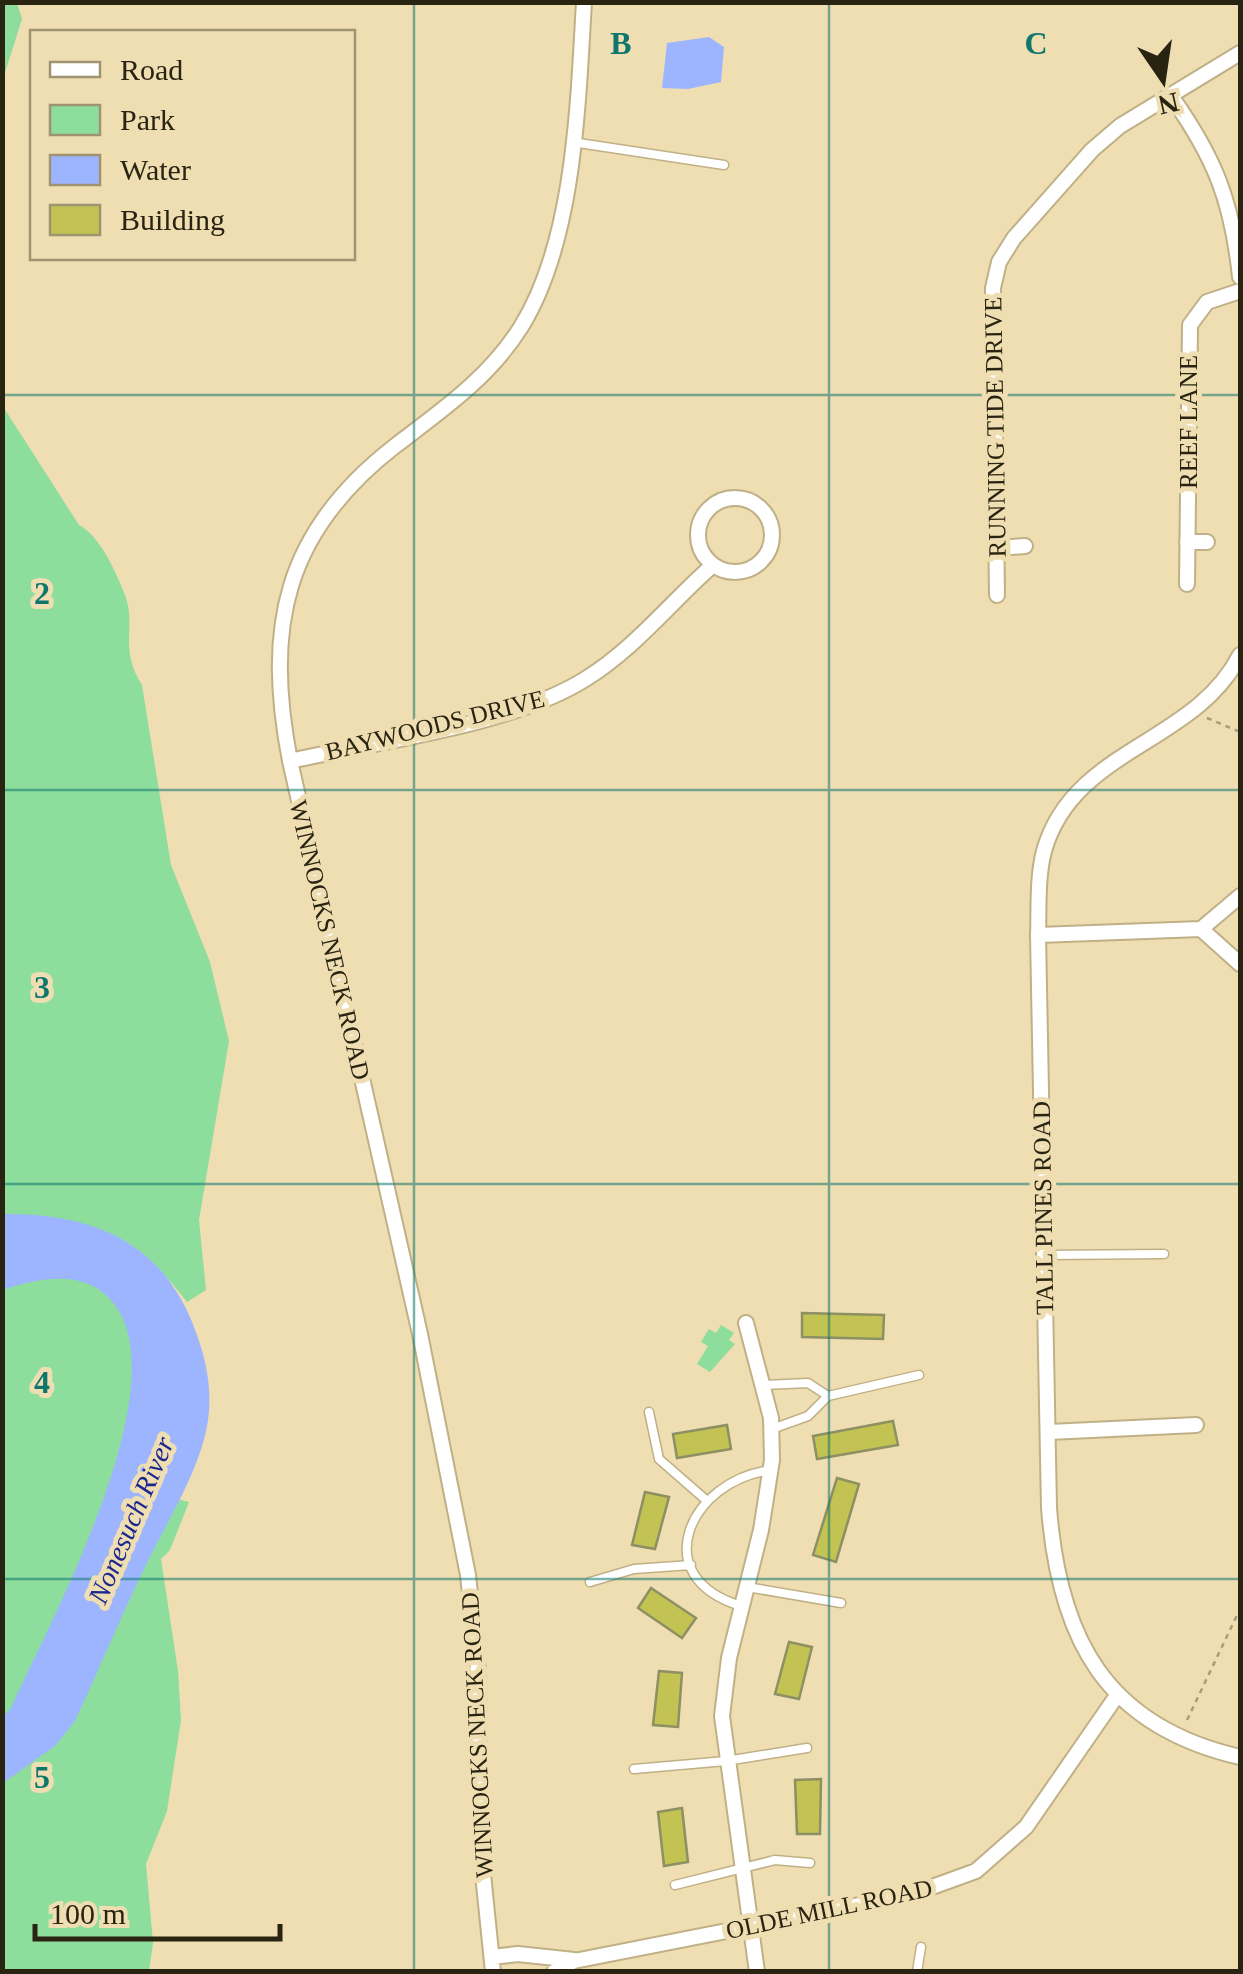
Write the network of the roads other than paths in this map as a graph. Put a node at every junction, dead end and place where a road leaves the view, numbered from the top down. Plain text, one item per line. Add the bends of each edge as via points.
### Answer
1 (584, 2) edge
2 (1240, 52) edge
3 (1171, 96) junction
4 (572, 142) junction
5 (724, 165) dead end
6 (1240, 276) edge
7 (1240, 291) edge
8 (1188, 542) junction
9 (1207, 542) dead end
10 (1025, 546) dead end
11 (996, 548) junction
12 (713, 565) junction
13 (1187, 584) dead end
14 (997, 595) dead end
15 (1240, 656) edge
16 (290, 761) junction
17 (1240, 896) edge
18 (1201, 929) junction
19 (1038, 935) junction
20 (1240, 964) edge
21 (1164, 1254) dead end
22 (1044, 1255) junction
23 (746, 1323) dead end
24 (920, 1375) dead end
25 (764, 1385) junction
26 (828, 1396) junction
27 (649, 1412) dead end
28 (1196, 1425) dead end
29 (772, 1429) junction
30 (1049, 1432) junction
31 (771, 1470) junction
32 (706, 1500) junction
33 (690, 1566) junction
34 (590, 1582) dead end
35 (746, 1587) junction
36 (841, 1603) dead end
37 (741, 1606) junction
38 (1118, 1694) junction
39 (806, 1748) dead end
40 (1240, 1757) edge
41 (726, 1762) junction
42 (634, 1769) dead end
43 (810, 1862) dead end
44 (740, 1869) junction
45 (675, 1886) dead end
46 (748, 1927) junction
47 (921, 1947) dead end
48 (574, 1960) junction
49 (492, 1964) edge
50 (554, 1972) edge
51 (757, 1972) edge
52 (917, 1972) edge

1 - 4 street, WINNOCKS NECK ROAD
2 - 3 street
3 - 6 street via 1220,176
3 - 11 street, RUNNING TIDE DRIVE via 1092,150 999,262 993,288
4 - 5 lane
4 - 16 street, WINNOCKS NECK ROAD via 544,274 508,346 465,392 357,478 302,554 279,638
7 - 8 street, REEF LANE via 1206,302 1190,325
8 - 9 street
8 - 13 street, REEF LANE
10 - 11 street
11 - 14 street, RUNNING TIDE DRIVE
12 - 12 street via 743,572 764,559 772,536 760,508 731,498 704,514 699,544
12 - 16 street, BAYWOODS DRIVE via 616,658 555,696
15 - 19 street, TALL PINES ROAD via 1198,710 1107,764 1070,801 1044,852
16 - 49 street, WINNOCKS NECK ROAD via 468,1575
17 - 18 street
18 - 19 street
18 - 20 street
19 - 22 street, TALL PINES ROAD
21 - 22 lane
22 - 30 street, TALL PINES ROAD
23 - 25 street
24 - 26 lane
25 - 26 lane via 808,1382
25 - 29 street
26 - 29 lane via 808,1416
27 - 32 lane via 659,1459
28 - 30 street
29 - 31 street
30 - 38 street, TALL PINES ROAD via 1058,1587 1080,1642
31 - 32 lane via 737,1479
31 - 35 street
32 - 33 lane via 690,1524
33 - 34 lane via 634,1569
33 - 37 lane via 704,1588
35 - 36 lane
35 - 37 street
37 - 41 street via 724,1692
38 - 40 street, TALL PINES ROAD via 1179,1734
38 - 46 street, OLDE MILL ROAD via 1037,1813 986,1864 924,1891
39 - 41 lane
41 - 42 lane
41 - 44 street
43 - 44 lane via 775,1860
44 - 45 lane
44 - 46 street
46 - 48 street, OLDE MILL ROAD
46 - 51 street
47 - 52 lane
48 - 49 street, OLDE MILL ROAD via 532,1955
48 - 50 street, OLDE MILL ROAD

